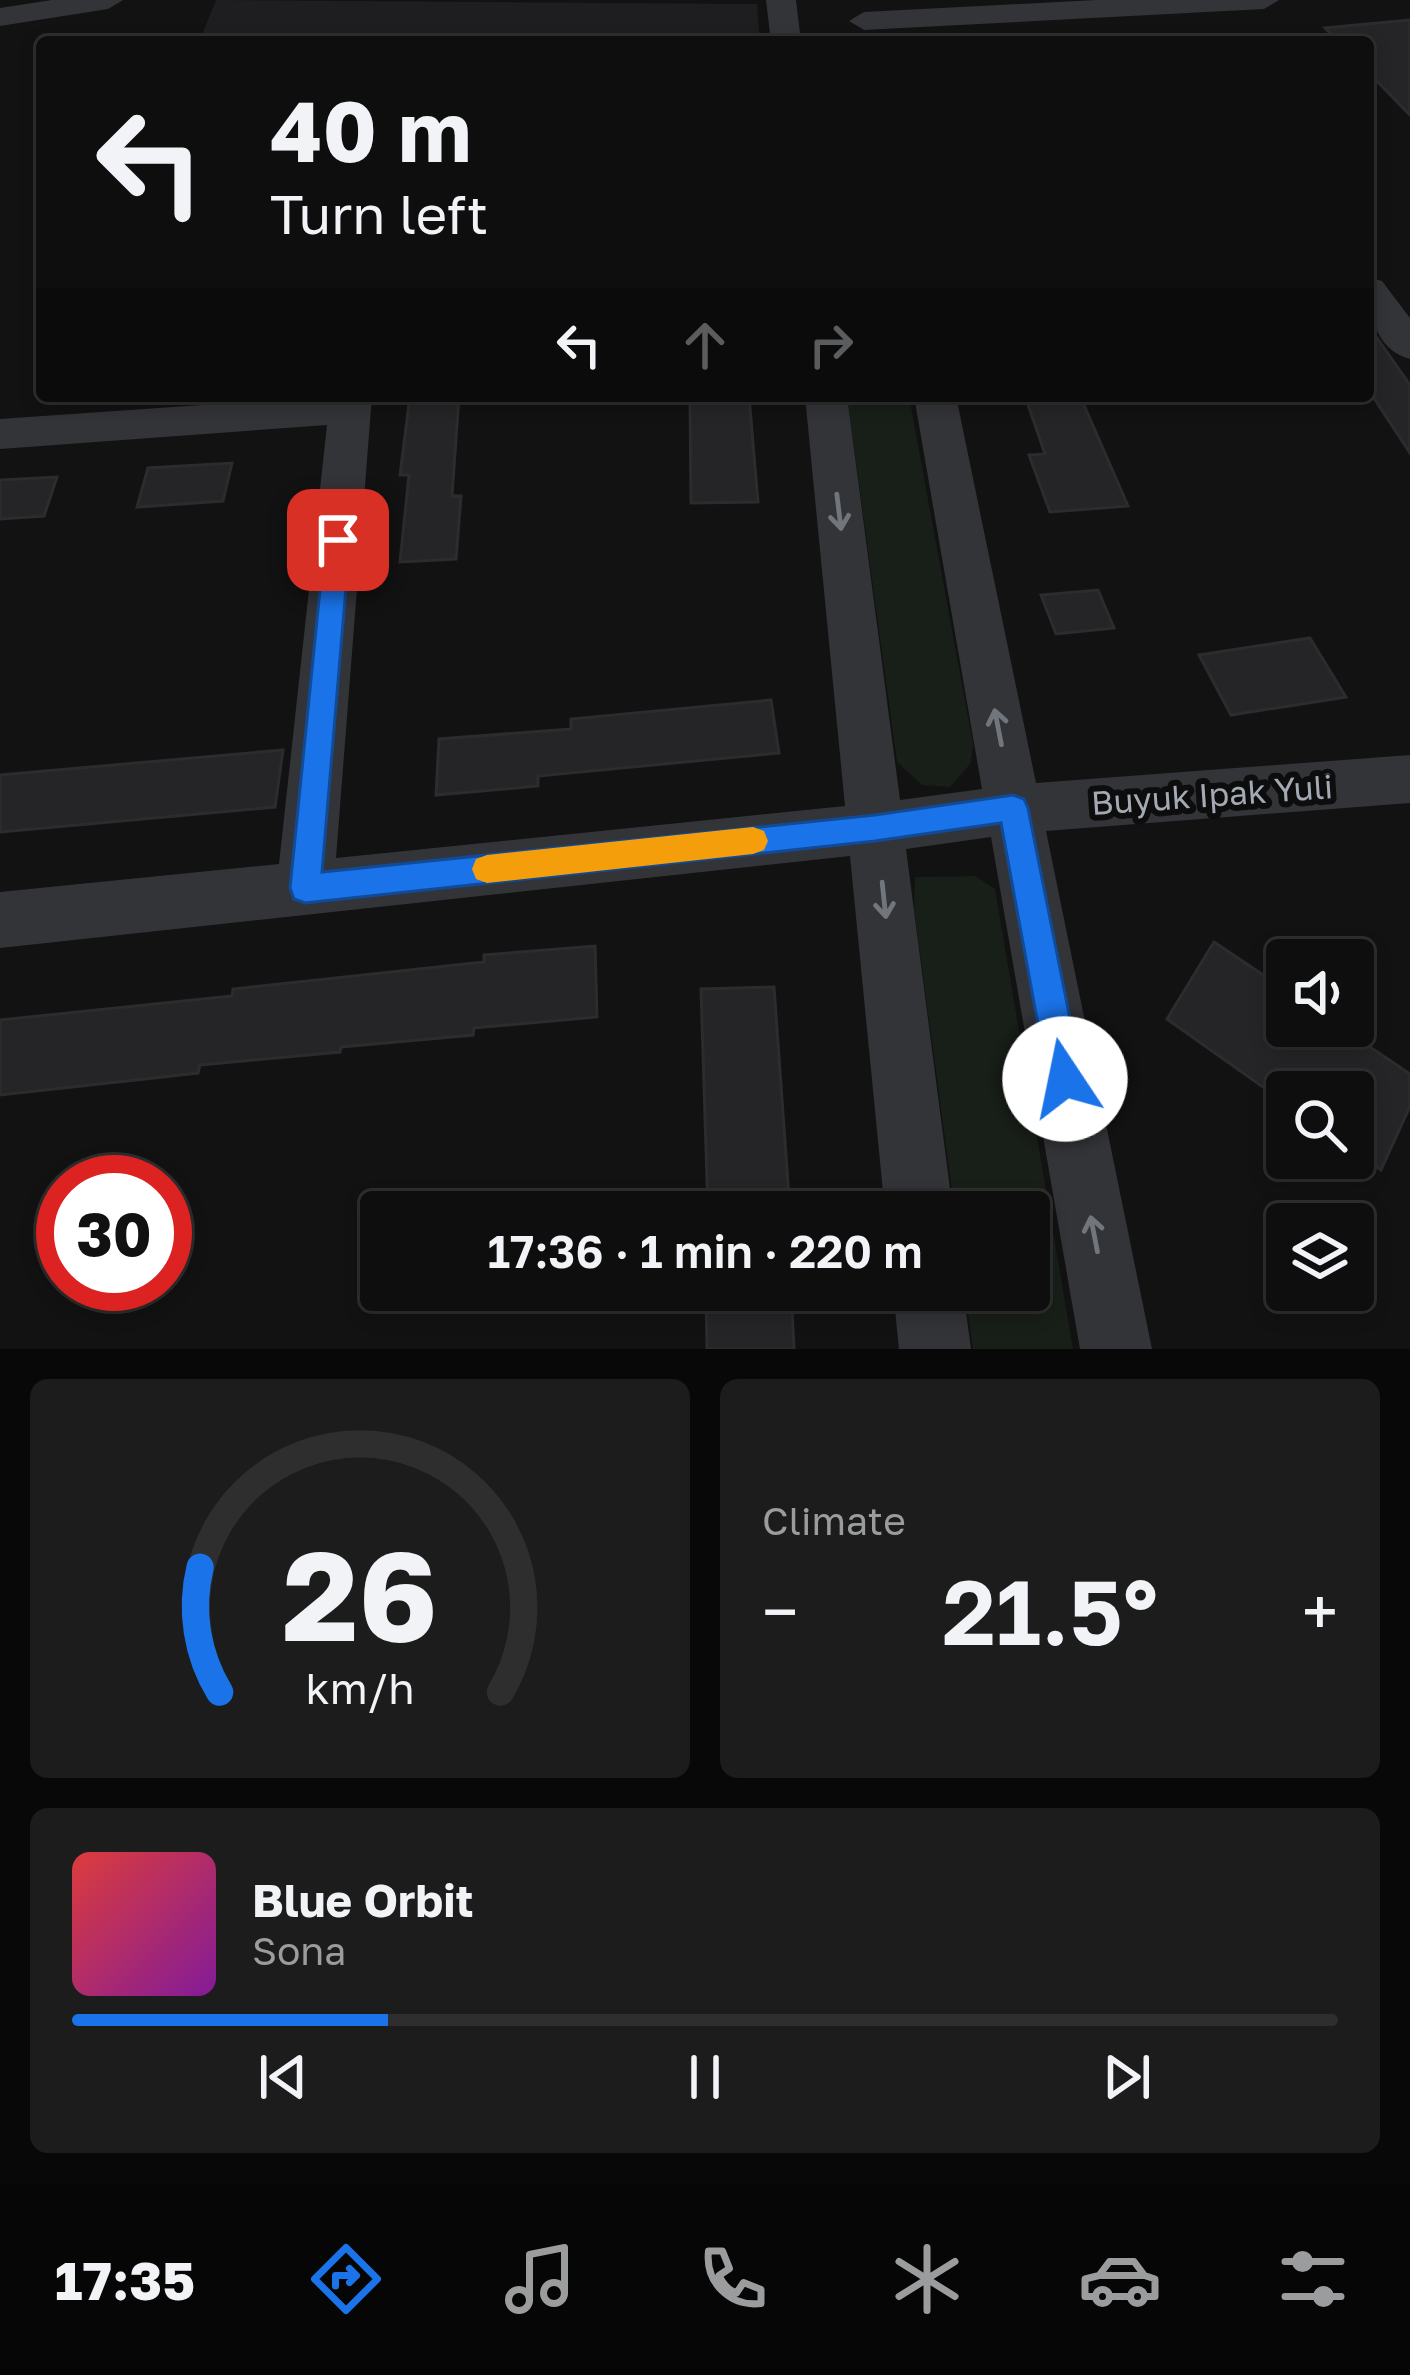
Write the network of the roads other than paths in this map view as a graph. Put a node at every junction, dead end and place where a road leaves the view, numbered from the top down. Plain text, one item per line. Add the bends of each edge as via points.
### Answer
1 (108, 0) edge
2 (781, 0) edge
3 (1264, 0) edge
4 (1155, 2) edge
5 (0, 17) edge
6 (864, 21) edge
7 (785, 36) edge
8 (1180, 36) edge
9 (1374, 297) edge
10 (1410, 346) edge
11 (827, 402) edge
12 (936, 402) edge
13 (351, 403) edge
14 (0, 434) edge
15 (1410, 778) edge
16 (1013, 808) junction
17 (875, 828) junction
18 (305, 888) junction
19 (0, 920) edge
20 (917, 1191) edge
21 (930, 1311) edge
22 (934, 1349) edge
23 (1116, 1349) edge

1 - 5 street
2 - 7 street
3 - 4 street
4 - 6 street
4 - 8 street
9 - 10 street
11 -> 17 street
16 -> 12 street
13 - 14 street
13 - 18 street
15 - 16 street, Buyuk Ipak Yuli
16 - 17 street, Buyuk Ipak Yuli
23 -> 16 street
17 - 18 street, Buyuk Ipak Yuli
17 -> 20 street
18 - 19 street, Buyuk Ipak Yuli
21 - 22 street

